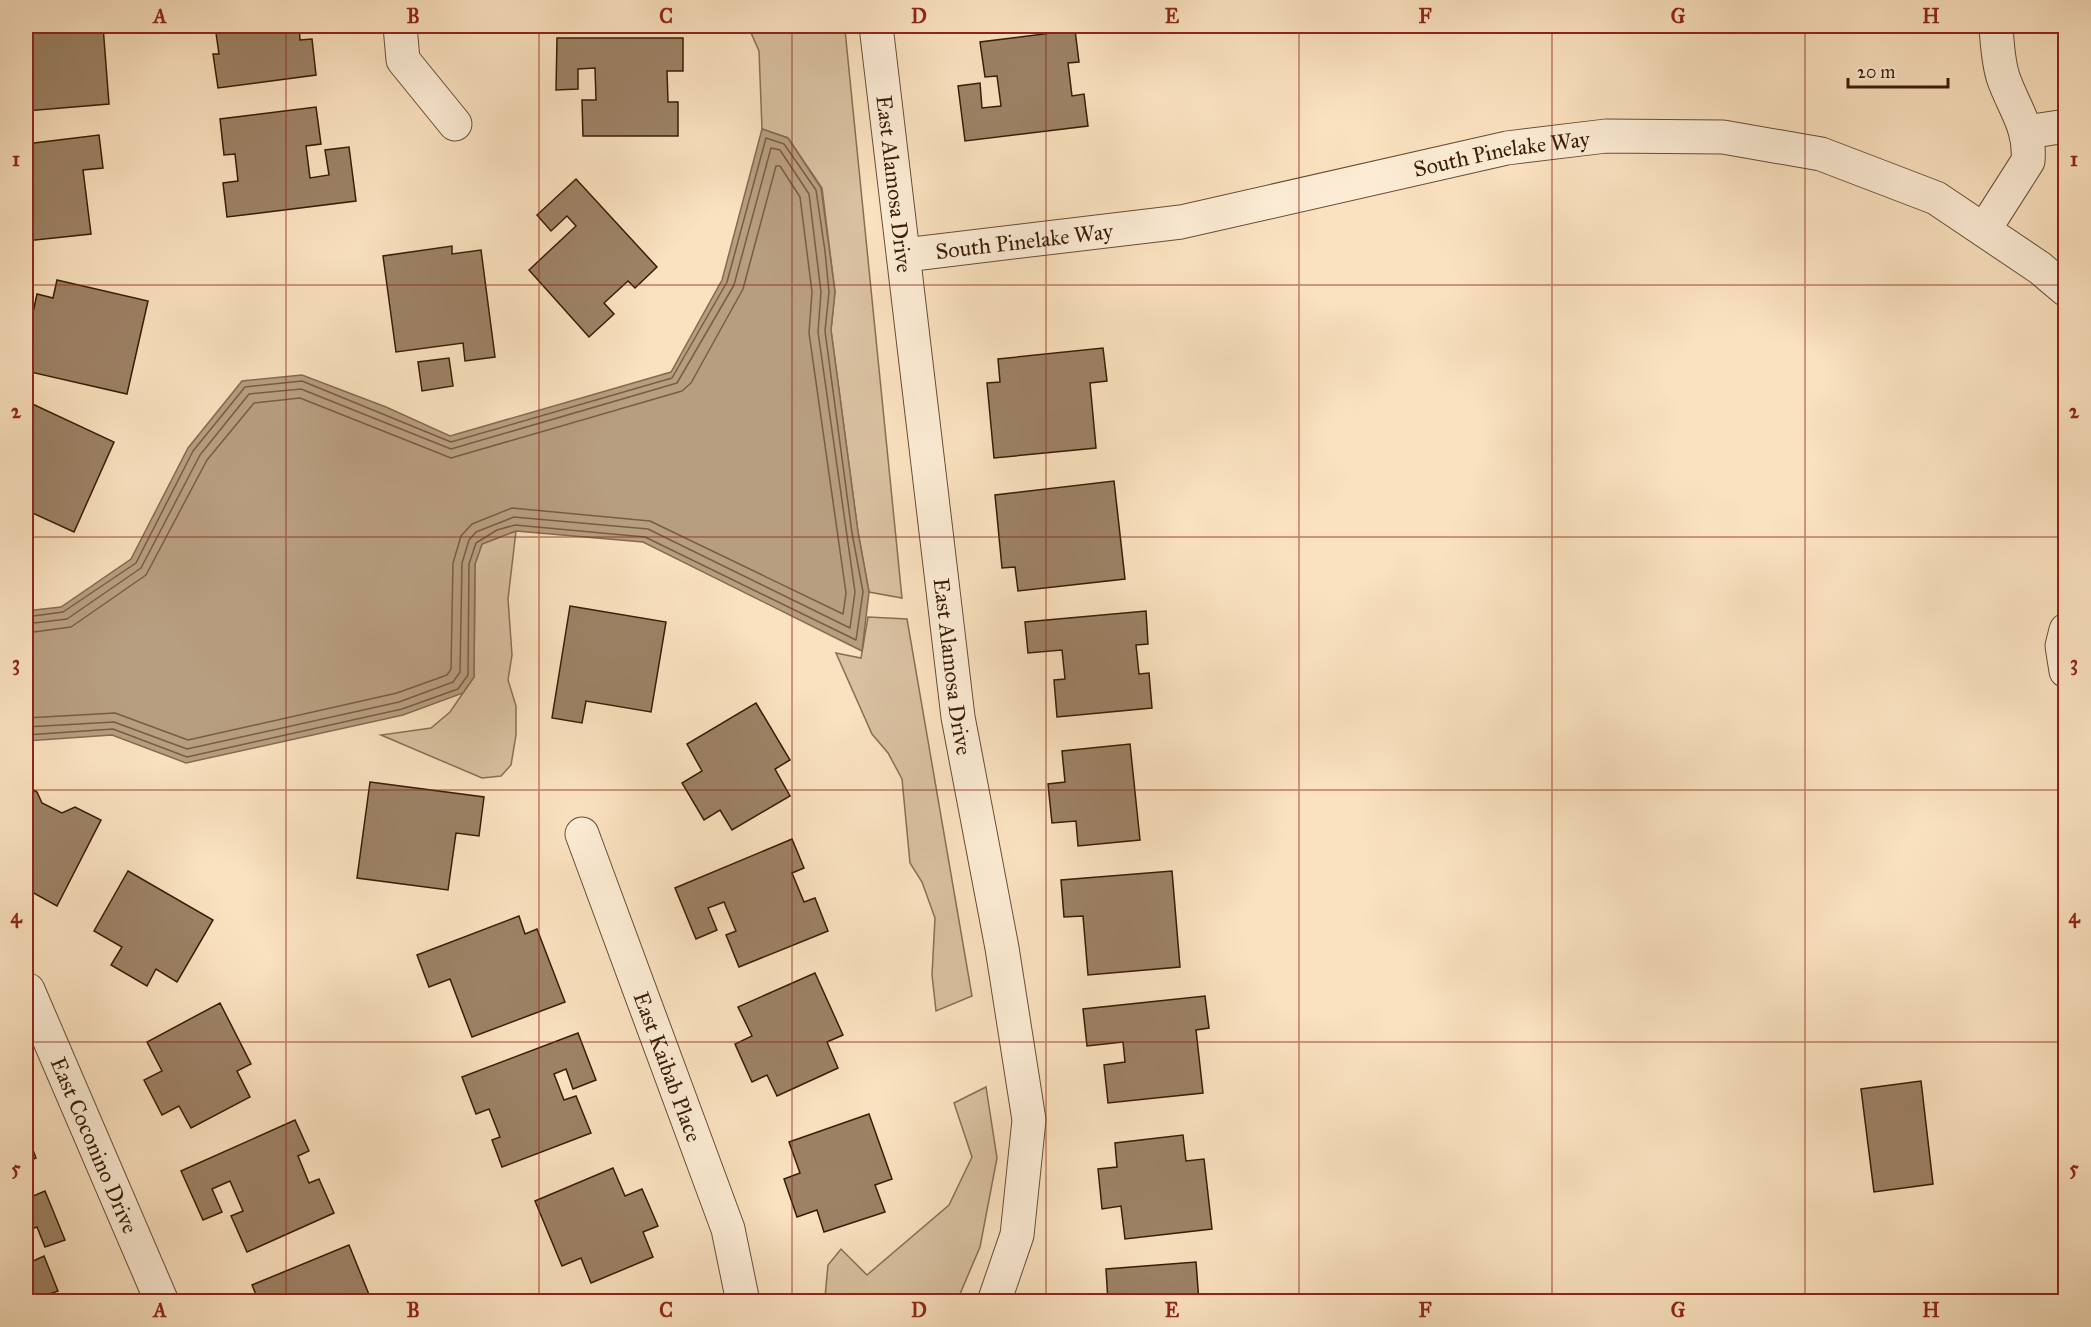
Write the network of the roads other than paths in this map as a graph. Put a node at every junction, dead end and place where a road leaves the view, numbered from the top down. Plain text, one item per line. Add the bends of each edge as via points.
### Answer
1 (400, 26) edge
2 (876, 26) edge
3 (1996, 26) edge
4 (454, 124) dead end
5 (2066, 126) edge
6 (2027, 132) junction
7 (1984, 230) junction
8 (905, 255) junction
9 (2066, 290) edge
10 (2066, 630) edge
11 (2066, 671) edge
12 (582, 834) dead end
13 (27, 990) edge
14 (162, 1302) edge
15 (743, 1302) edge
16 (994, 1302) edge

1 - 4 street via 403,60
2 - 8 street, East Alamosa Drive
3 - 6 street via 2003,76
5 - 6 street
6 - 7 street via 2028,161
7 - 8 street, South Pinelake Way via 1936,198 1821,154 1723,136 1606,136 1507,148 1181,222
7 - 9 street, South Pinelake Way
8 - 16 street, East Alamosa Drive via 958,717 1002,948 1029,1120 1017,1235
10 - 11 street via 2062,646
12 - 15 street, East Kaibab Place via 729,1228
13 - 14 street, East Coconino Drive

